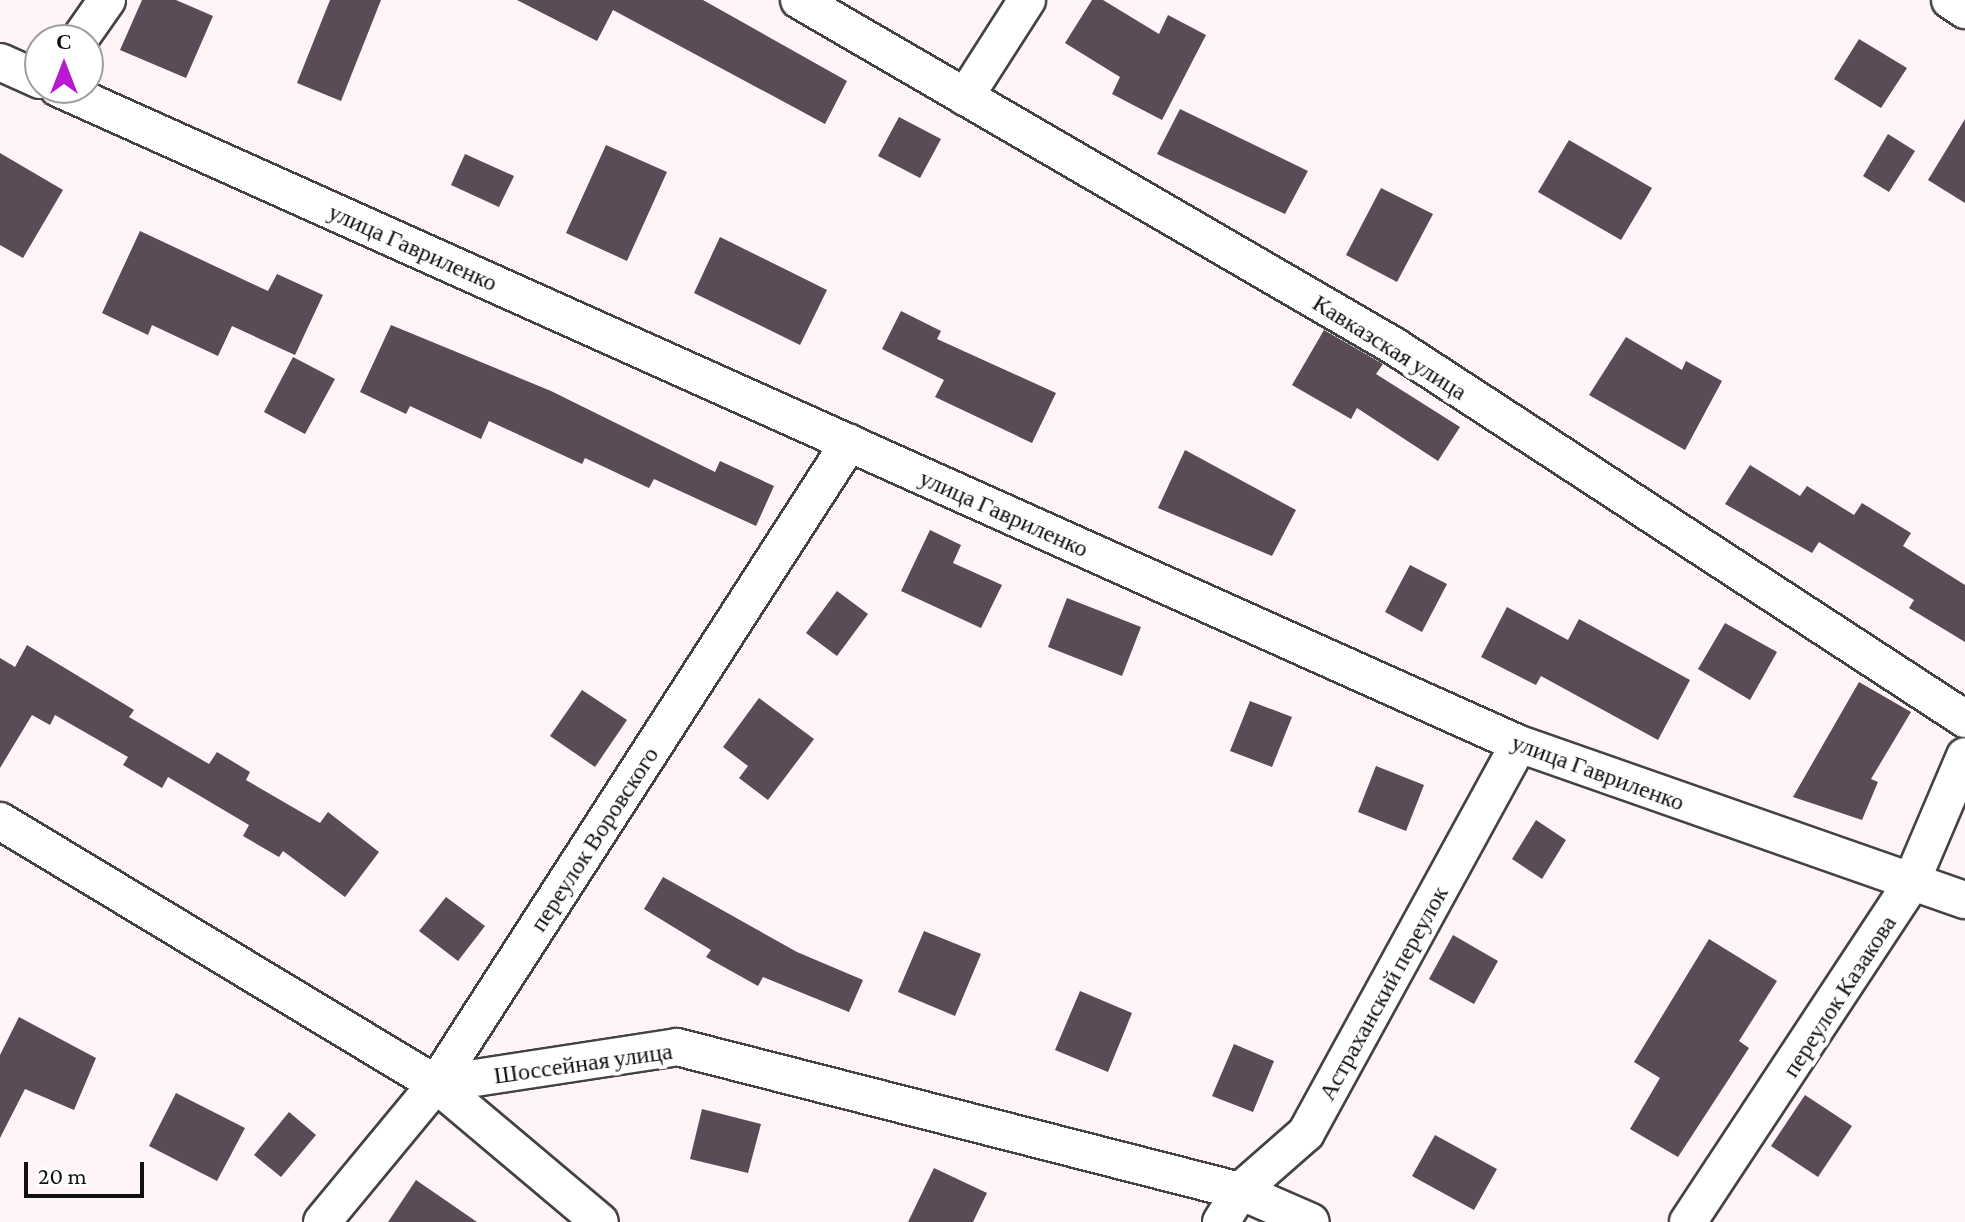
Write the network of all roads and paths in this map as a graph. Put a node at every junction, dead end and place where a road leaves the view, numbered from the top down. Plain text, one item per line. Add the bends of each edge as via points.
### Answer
1 (107, 0) edge
2 (799, 0) edge
3 (1027, 0) edge
4 (1950, 0) edge
5 (1965, 10) edge
6 (90, 24) edge
7 (1, 63) edge
8 (24, 73) edge
9 (965, 97) junction
10 (94, 104) edge
11 (849, 443) junction
12 (1965, 719) edge
13 (1519, 744) junction
14 (1965, 756) edge
15 (0, 821) edge
16 (1910, 885) junction
17 (1965, 900) edge
18 (436, 1084) junction
19 (1240, 1191) junction
20 (322, 1222) edge
21 (600, 1222) edge
22 (1221, 1222) edge
23 (1311, 1222) edge
24 (1688, 1222) edge

1 - 6 street
2 - 9 street, Кавказская улица
3 - 9 street
4 - 5 street
7 - 8 street
9 - 12 street, Кавказская улица via 1394,346
10 - 11 street, улица Гавриленко
11 - 13 street, улица Гавриленко
11 - 18 street, переулок Воровского
13 - 16 street, улица Гавриленко
13 - 19 street, Астраханский переулок via 1306,1133
14 - 16 street, переулок Казакова
15 - 18 street
16 - 17 street, улица Гавриленко
16 - 24 street, переулок Казакова
18 - 19 street, Шоссейная улица via 677,1047
18 - 20 street, переулок Воровского
18 - 21 street
19 - 22 street, Астраханский переулок
19 - 23 street, Шоссейная улица

